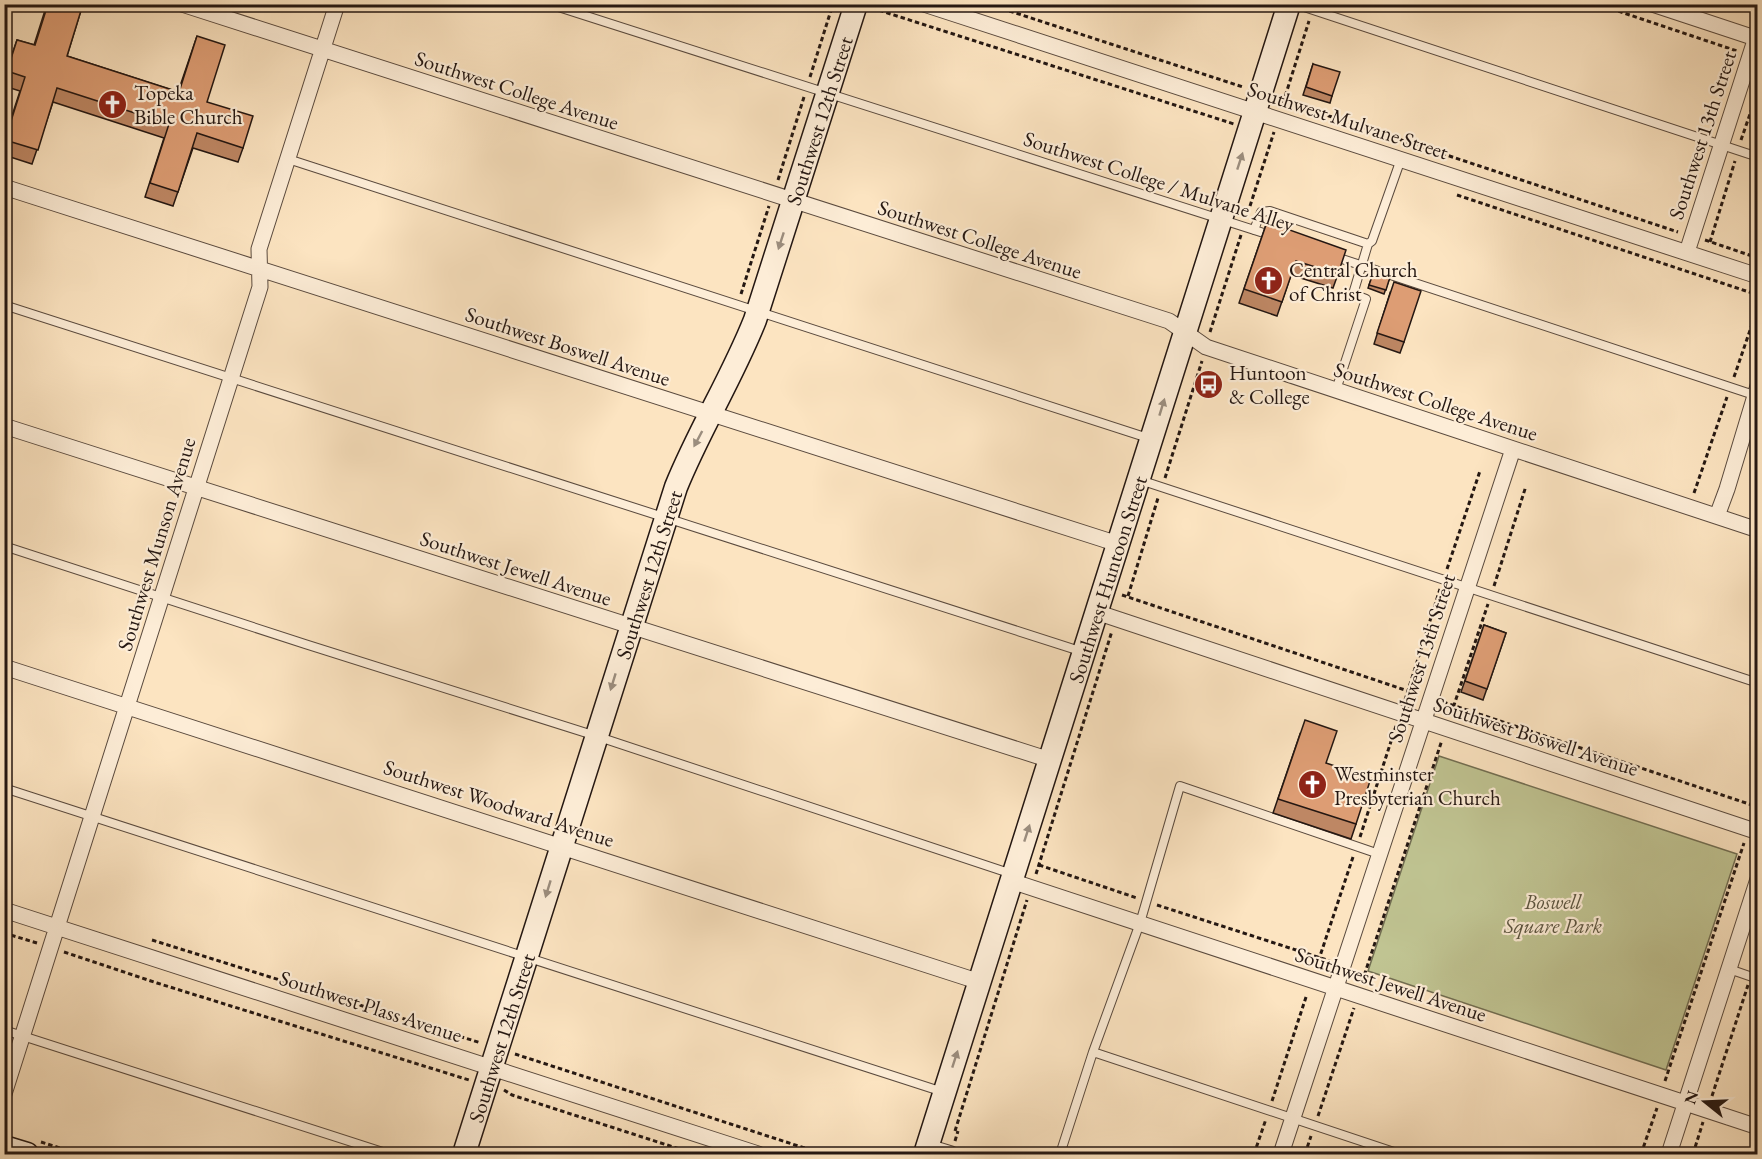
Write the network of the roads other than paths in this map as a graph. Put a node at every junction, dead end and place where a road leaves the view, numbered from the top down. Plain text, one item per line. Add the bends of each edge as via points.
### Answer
1 (182, 4) edge
2 (337, 4) edge
3 (549, 4) edge
4 (856, 4) edge
5 (924, 4) edge
6 (1289, 4) edge
7 (1295, 4) edge
8 (1652, 4) edge
9 (4, 8) edge
10 (4, 19) edge
11 (1757, 36) edge
12 (322, 50) junction
13 (828, 93) junction
14 (1256, 111) junction
15 (1721, 144) junction
16 (1758, 157) edge
17 (288, 159) junction
18 (1401, 159) junction
19 (4, 187) edge
20 (794, 202) junction
21 (1221, 219) junction
22 (1254, 230) junction
23 (1286, 240) edge
24 (1368, 244) junction
25 (1687, 252) junction
26 (1330, 255) edge
27 (1362, 266) junction
28 (260, 269) junction
29 (1758, 276) edge
30 (4, 305) edge
31 (758, 312) junction
32 (1185, 332) junction
33 (230, 378) junction
34 (1336, 390) junction
35 (1757, 392) edge
36 (711, 415) junction
37 (4, 426) edge
38 (1151, 439) junction
39 (1513, 449) junction
40 (1139, 479) junction
41 (196, 487) junction
42 (1717, 516) junction
43 (666, 518) junction
44 (1758, 530) edge
45 (1118, 544) junction
46 (4, 546) edge
47 (1467, 586) junction
48 (162, 596) junction
49 (1106, 615) junction
50 (630, 627) junction
51 (1084, 652) junction
52 (4, 667) edge
53 (1758, 683) edge
54 (128, 706) junction
55 (1423, 721) junction
56 (596, 736) junction
57 (1050, 760) junction
58 (4, 788) edge
59 (93, 818) junction
60 (1753, 830) edge
61 (562, 846) junction
62 (1379, 854) junction
63 (1758, 879) edge
64 (1019, 881) junction
65 (4, 910) edge
66 (1140, 923) junction
67 (58, 927) junction
68 (527, 956) junction
69 (1729, 969) junction
70 (1754, 977) edge
71 (980, 982) junction
72 (1336, 988) junction
73 (4, 1030) edge
74 (22, 1036) junction
75 (1093, 1052) junction
76 (492, 1067) junction
77 (945, 1092) junction
78 (4, 1094) edge
79 (1686, 1102) junction
80 (1293, 1119) junction
81 (1758, 1127) edge
82 (4, 1147) edge
83 (926, 1151) edge
84 (27, 1155) edge
85 (389, 1155) edge
86 (464, 1155) edge
87 (758, 1155) edge
88 (951, 1155) edge
89 (1060, 1155) edge
90 (1281, 1155) edge
91 (1400, 1155) edge
92 (1669, 1155) edge

1 - 12 street, Southwest College Avenue
2 - 12 street, Southwest Munson Avenue
3 - 13 lane, Southwest College / Mulvane Alley
4 - 13 main road, Southwest 12th Street
5 - 14 street, Southwest Mulvane Street
6 - 14 main road, Southwest Huntoon Street
7 - 15 lane
8 - 11 street
9 - 10 lane
11 - 15 street, Southwest 13th Street
12 - 17 street, Southwest Munson Avenue
12 - 20 street, Southwest College Avenue
13 - 20 main road, Southwest 12th Street
13 - 21 lane, Southwest College / Mulvane Alley
14 - 18 street, Southwest Mulvane Street
21 -> 14 main road, Southwest Huntoon Street
15 - 16 lane
15 - 25 street, Southwest 13th Street
17 - 28 street, Southwest Munson Avenue via 259,249
17 - 31 lane
18 - 24 lane via 1372,242
18 - 25 street, Southwest Mulvane Street
19 - 28 street, Southwest Boswell Avenue
20 -> 31 main road, Southwest 12th Street
20 - 32 street, Southwest College Avenue via 1169,321
21 - 22 lane, Southwest College / Mulvane Alley
21 - 32 main road, Southwest Huntoon Street
22 - 23 lane, Southwest College / Mulvane Alley
22 - 24 lane via 1261,212 1270,212
24 - 27 lane
25 - 29 street, Southwest Mulvane Street
26 - 27 lane
27 - 34 lane via 1353,294 1366,299
27 - 35 lane via 1731,387
28 - 33 street, Southwest Munson Avenue via 260,288
28 - 36 street, Southwest Boswell Avenue
30 - 33 lane
31 - 36 main road, Southwest 12th Street
31 - 38 lane
32 - 34 street, Southwest College Avenue via 1206,347
38 -> 32 main road, Southwest Huntoon Street
33 - 41 street, Southwest Munson Avenue
33 - 43 lane
34 - 39 street, Southwest College Avenue
35 - 42 street
36 -> 43 main road, Southwest 12th Street via 683,470
36 - 45 street, Southwest Boswell Avenue
37 - 41 street, Southwest Jewell Avenue
38 - 40 main road, Southwest Huntoon Street
39 - 42 street, Southwest College Avenue
39 - 47 street, Southwest 13th Street
40 - 45 main road, Southwest Huntoon Street
40 - 47 lane
41 - 48 street, Southwest Munson Avenue
41 - 50 street, Southwest Jewell Avenue
42 - 44 street, Southwest College Avenue
43 - 50 main road, Southwest 12th Street
43 - 51 lane
45 - 49 main road, Southwest Huntoon Street
46 - 48 lane
47 - 53 lane
47 - 55 street, Southwest 13th Street
48 - 54 street, Southwest Munson Avenue
48 - 56 lane
49 - 51 main road, Southwest Huntoon Street
49 - 55 street, Southwest Boswell Avenue
50 -> 56 main road, Southwest 12th Street
50 - 57 street, Southwest Jewell Avenue
51 - 57 main road, Southwest Huntoon Street
52 - 54 street, Southwest Woodward Avenue
54 - 59 street, Southwest Munson Avenue
54 - 61 street, Southwest Woodward Avenue
55 - 60 street, Southwest Boswell Avenue
55 - 62 street, Southwest 13th Street
56 - 61 main road, Southwest 12th Street
56 - 64 lane
64 -> 57 main road, Southwest Huntoon Street
58 - 59 lane
59 - 67 street, Southwest Munson Avenue
59 - 68 lane
61 -> 68 main road, Southwest 12th Street
61 - 71 street, Southwest Woodward Avenue
62 - 66 lane via 1180,786
62 - 72 street, Southwest 13th Street
63 - 69 street
64 - 66 street, Southwest Jewell Avenue
64 - 71 main road, Southwest Huntoon Street
65 - 67 street, Southwest Plass Avenue
66 - 72 street, Southwest Jewell Avenue
66 - 75 lane
67 - 74 street, Southwest Munson Avenue
67 - 76 street, Southwest Plass Avenue
68 - 76 main road, Southwest 12th Street
68 - 77 lane
69 - 70 lane
69 - 79 street
77 -> 71 main road, Southwest Huntoon Street
72 - 79 street, Southwest Jewell Avenue
72 - 80 street, Southwest 13th Street
73 - 74 lane
74 - 78 street, Southwest Munson Avenue
74 - 85 lane
75 - 80 lane
75 - 89 lane
76 - 86 main road, Southwest 12th Street
76 - 87 street, Southwest Plass Avenue
77 - 83 main road, Southwest Huntoon Street
79 - 81 street, Southwest Jewell Avenue
79 - 92 street
80 - 90 street, Southwest 13th Street
80 - 91 lane
82 - 84 main road
83 - 88 street

